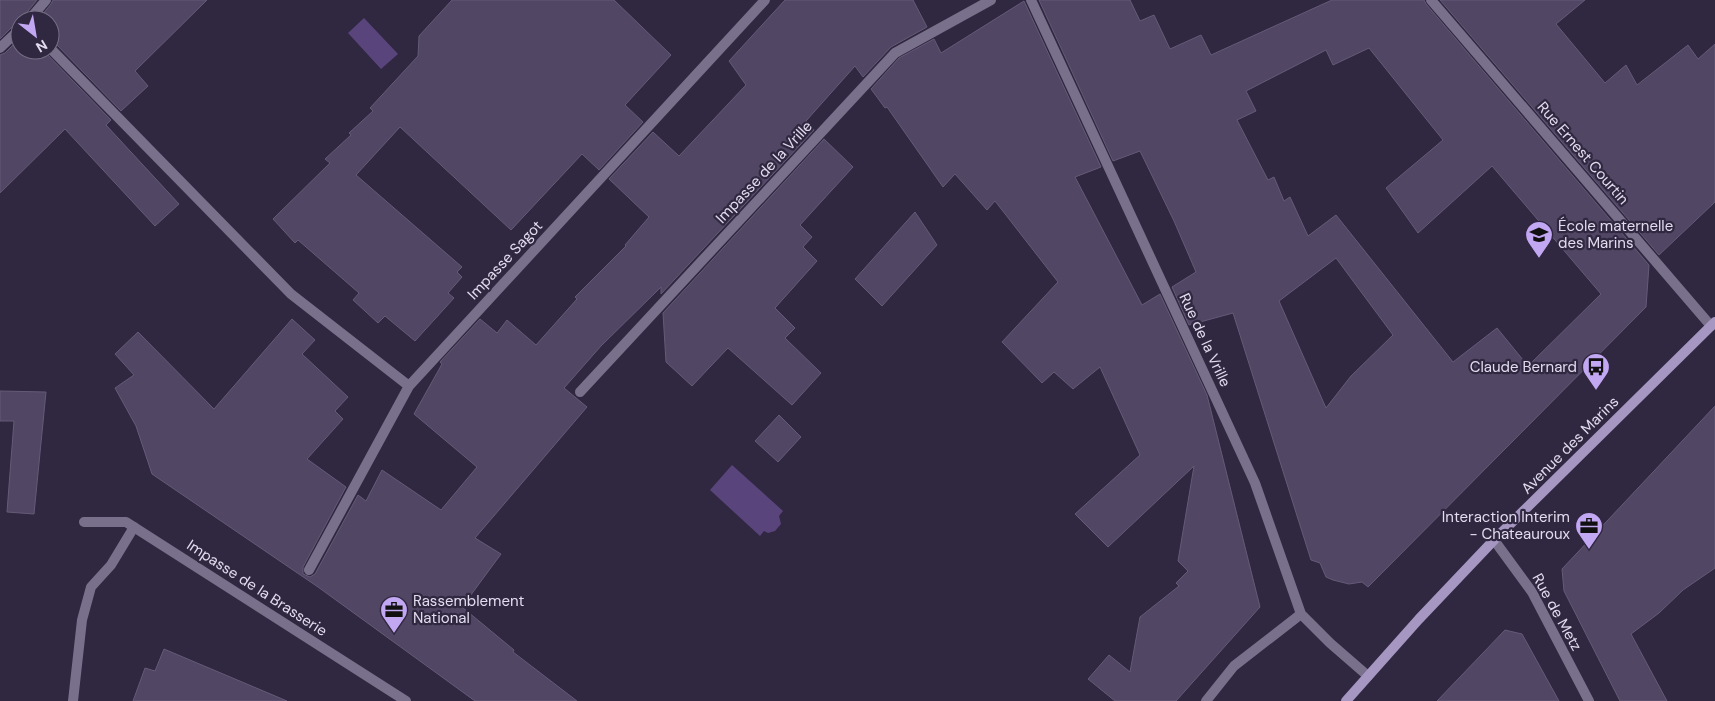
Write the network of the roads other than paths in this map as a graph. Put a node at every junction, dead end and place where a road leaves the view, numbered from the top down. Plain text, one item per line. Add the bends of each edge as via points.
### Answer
1 (46, 0) edge
2 (764, 0) edge
3 (991, 0) edge
4 (1031, 0) edge
5 (1431, 0) edge
6 (38, 10) edge
7 (10, 38) edge
8 (0, 48) edge
9 (60, 58) edge
10 (1713, 324) edge
11 (409, 386) junction
12 (580, 392) dead end
13 (84, 522) dead end
14 (134, 527) junction
15 (1494, 540) junction
16 (310, 570) dead end
17 (1301, 614) junction
18 (1368, 676) junction
19 (73, 701) edge
20 (406, 701) edge
21 (1206, 701) edge
22 (1346, 701) edge
23 (1589, 701) edge

1 - 6 street
2 - 11 street, Impasse Sagot
3 - 12 street, Impasse de la Vrille via 895,53
4 - 17 street, Rue de la Vrille via 1254,483
5 - 10 street, Rue Ernest Courtin
7 - 8 street
9 - 11 street via 291,294
10 - 15 main road, Avenue des Marins
11 - 16 street, Impasse Sagot
13 - 14 street, Impasse de la Brasserie via 126,522
14 - 19 street via 111,565 91,587 82,620
14 - 20 street, Impasse de la Brasserie
15 - 18 main road, Avenue des Marins
15 - 23 street, Rue de Metz via 1532,592
17 - 18 street, Rue de la Vrille
17 - 21 street via 1234,666
18 - 22 main road, Avenue des Marins

